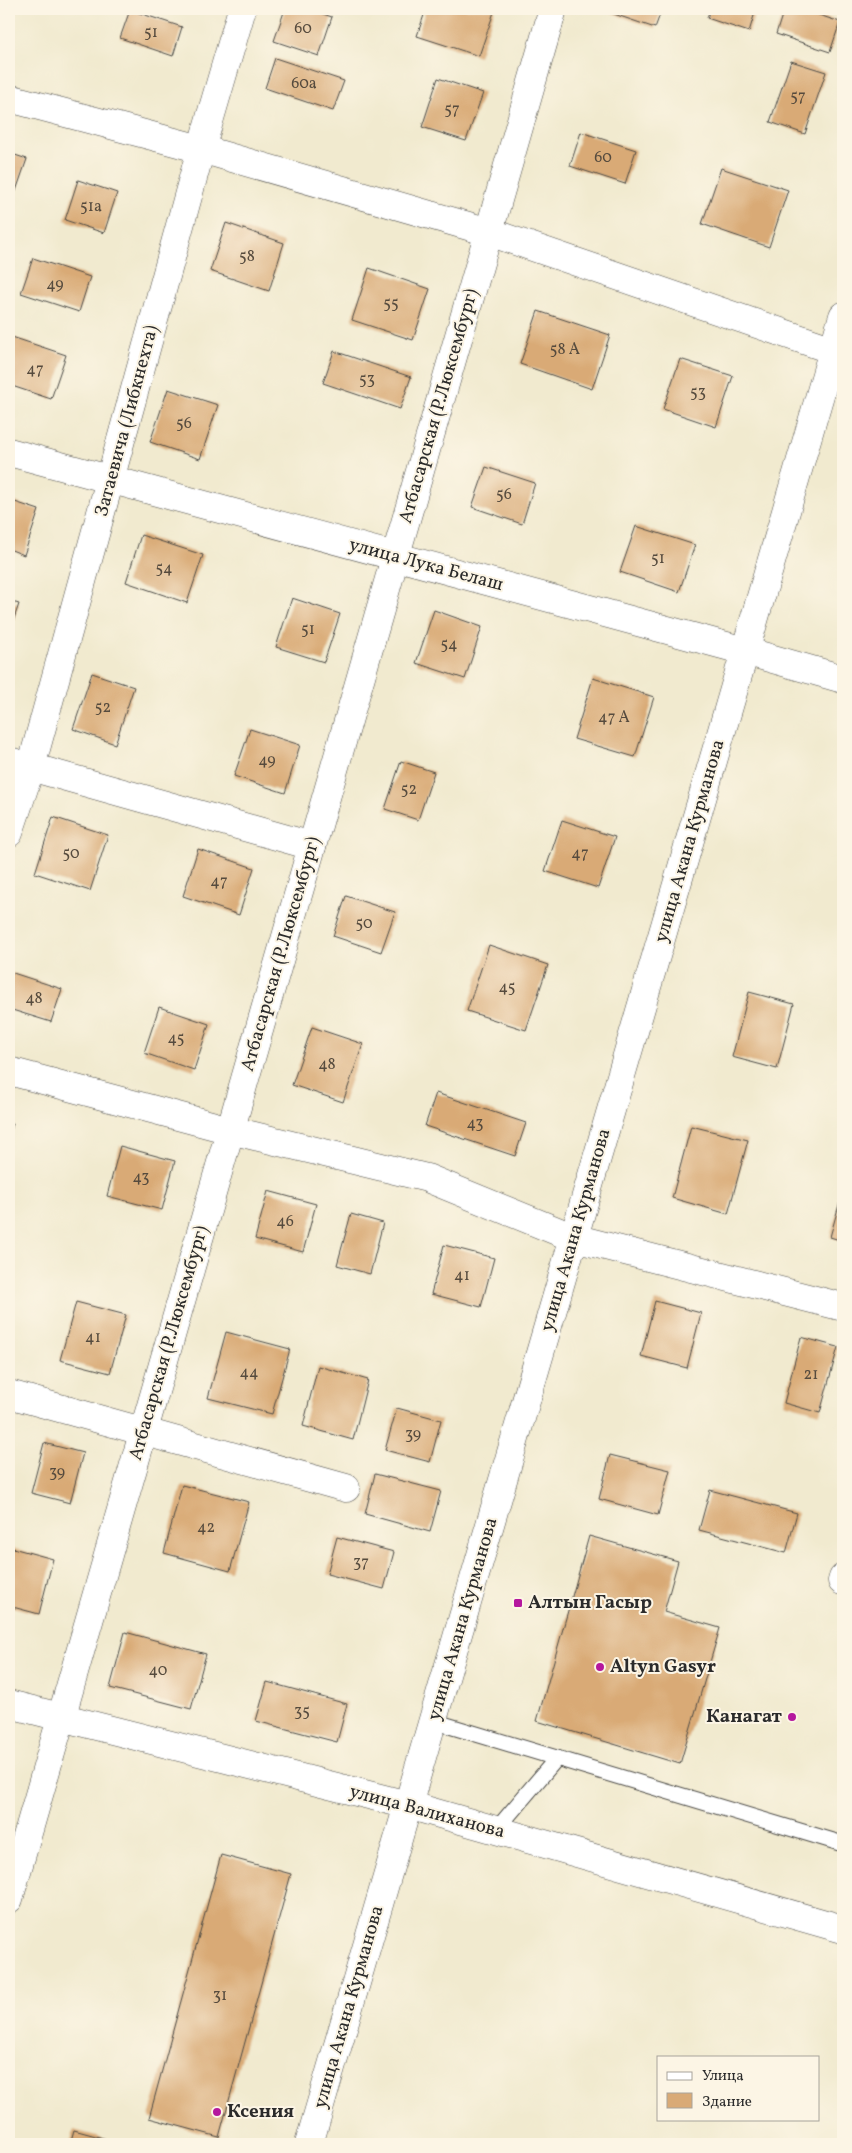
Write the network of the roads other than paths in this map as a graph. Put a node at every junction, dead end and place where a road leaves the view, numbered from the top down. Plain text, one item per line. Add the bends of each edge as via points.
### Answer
1 (242, 9) edge
2 (553, 9) edge
3 (9, 98) edge
4 (201, 149) junction
5 (489, 232) junction
6 (843, 316) edge
7 (833, 350) junction
8 (9, 452) edge
9 (111, 480) junction
10 (396, 556) junction
11 (745, 651) junction
12 (843, 679) edge
13 (20, 764) edge
14 (9, 833) edge
15 (312, 846) junction
16 (9, 1071) edge
17 (230, 1130) junction
18 (574, 1238) junction
19 (843, 1307) edge
20 (9, 1394) edge
21 (143, 1433) junction
22 (346, 1488) dead end
23 (9, 1704) edge
24 (61, 1717) junction
25 (433, 1720) junction
26 (557, 1758) junction
27 (408, 1806) junction
28 (496, 1830) junction
29 (843, 1844) edge
30 (9, 1899) edge
31 (843, 1929) edge
32 (309, 2144) edge

1 - 4 street, Затаевича (Либкнехта)
2 - 5 street, Атбасарская (Р.Люксембург)
3 - 4 street
4 - 5 street
4 - 9 street, Затаевича (Либкнехта)
5 - 7 street
5 - 10 street, Атбасарская (Р.Люксембург)
6 - 7 street, улица Акана Курманова
7 - 11 street, улица Акана Курманова
8 - 9 street, улица Лука Белаш
9 - 10 street, улица Лука Белаш
9 - 13 street, Затаевича (Либкнехта)
10 - 11 street, улица Лука Белаш
10 - 15 street, Атбасарская (Р.Люксембург)
11 - 12 street, улица Лука Белаш
11 - 18 street, улица Акана Курманова
13 - 14 street, Затаевича (Либкнехта)
13 - 15 street
15 - 17 street, Атбасарская (Р.Люксембург)
16 - 17 street
17 - 18 street via 427,1178
17 - 21 street, Атбасарская (Р.Люксембург)
18 - 19 street
18 - 25 street, улица Акана Курманова
20 - 21 street
21 - 22 street
21 - 24 street, Атбасарская (Р.Люксембург)
23 - 24 street, улица Валиханова
24 - 27 street, улица Валиханова
24 - 30 street, Атбасарская (Р.Люксембург)
25 - 26 lane
25 - 27 street, улица Акана Курманова
26 - 28 lane
26 - 29 lane
27 - 28 street, улица Валиханова
27 - 32 street, улица Акана Курманова
28 - 31 street, улица Валиханова

